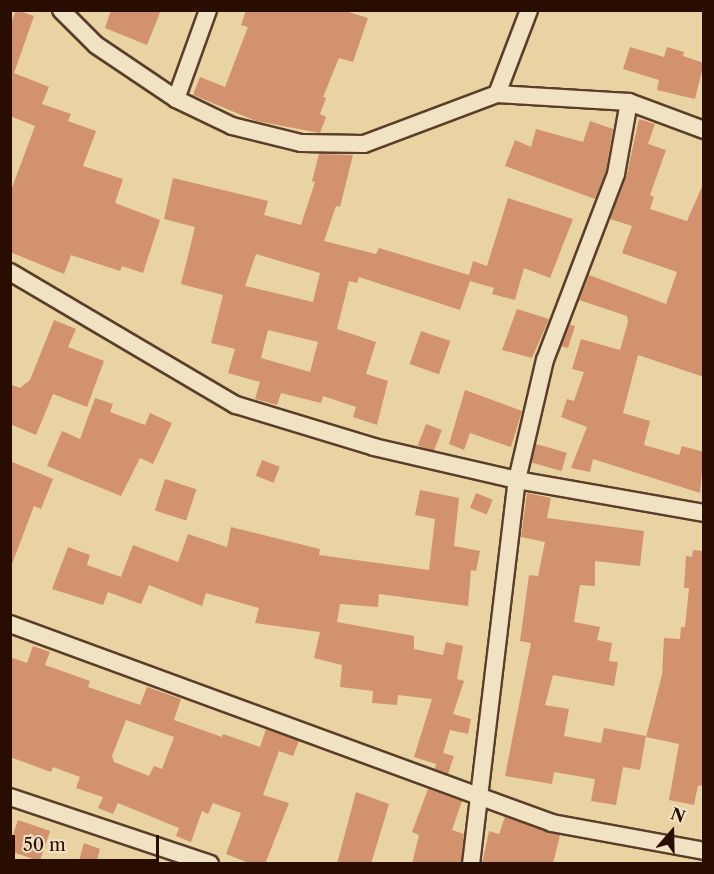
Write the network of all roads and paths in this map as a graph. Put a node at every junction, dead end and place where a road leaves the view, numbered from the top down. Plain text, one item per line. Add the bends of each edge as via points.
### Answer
1 (61, 10) edge
2 (208, 10) edge
3 (529, 10) edge
4 (497, 94) junction
5 (176, 99) junction
6 (629, 102) junction
7 (704, 130) edge
8 (10, 272) edge
9 (517, 480) junction
10 (704, 513) edge
11 (10, 624) edge
12 (477, 796) junction
13 (10, 797) edge
14 (704, 851) edge
15 (210, 864) edge
16 (471, 864) edge

1 - 5 street via 96,45
2 - 5 street
3 - 4 street
4 - 5 street via 364,144 301,143 232,126
4 - 6 street
6 - 7 street
6 - 9 street via 616,174 544,360
8 - 9 street via 236,405 374,447
9 - 10 street
9 - 12 street
11 - 12 street
12 - 14 street via 552,823
12 - 16 street
13 - 15 street

